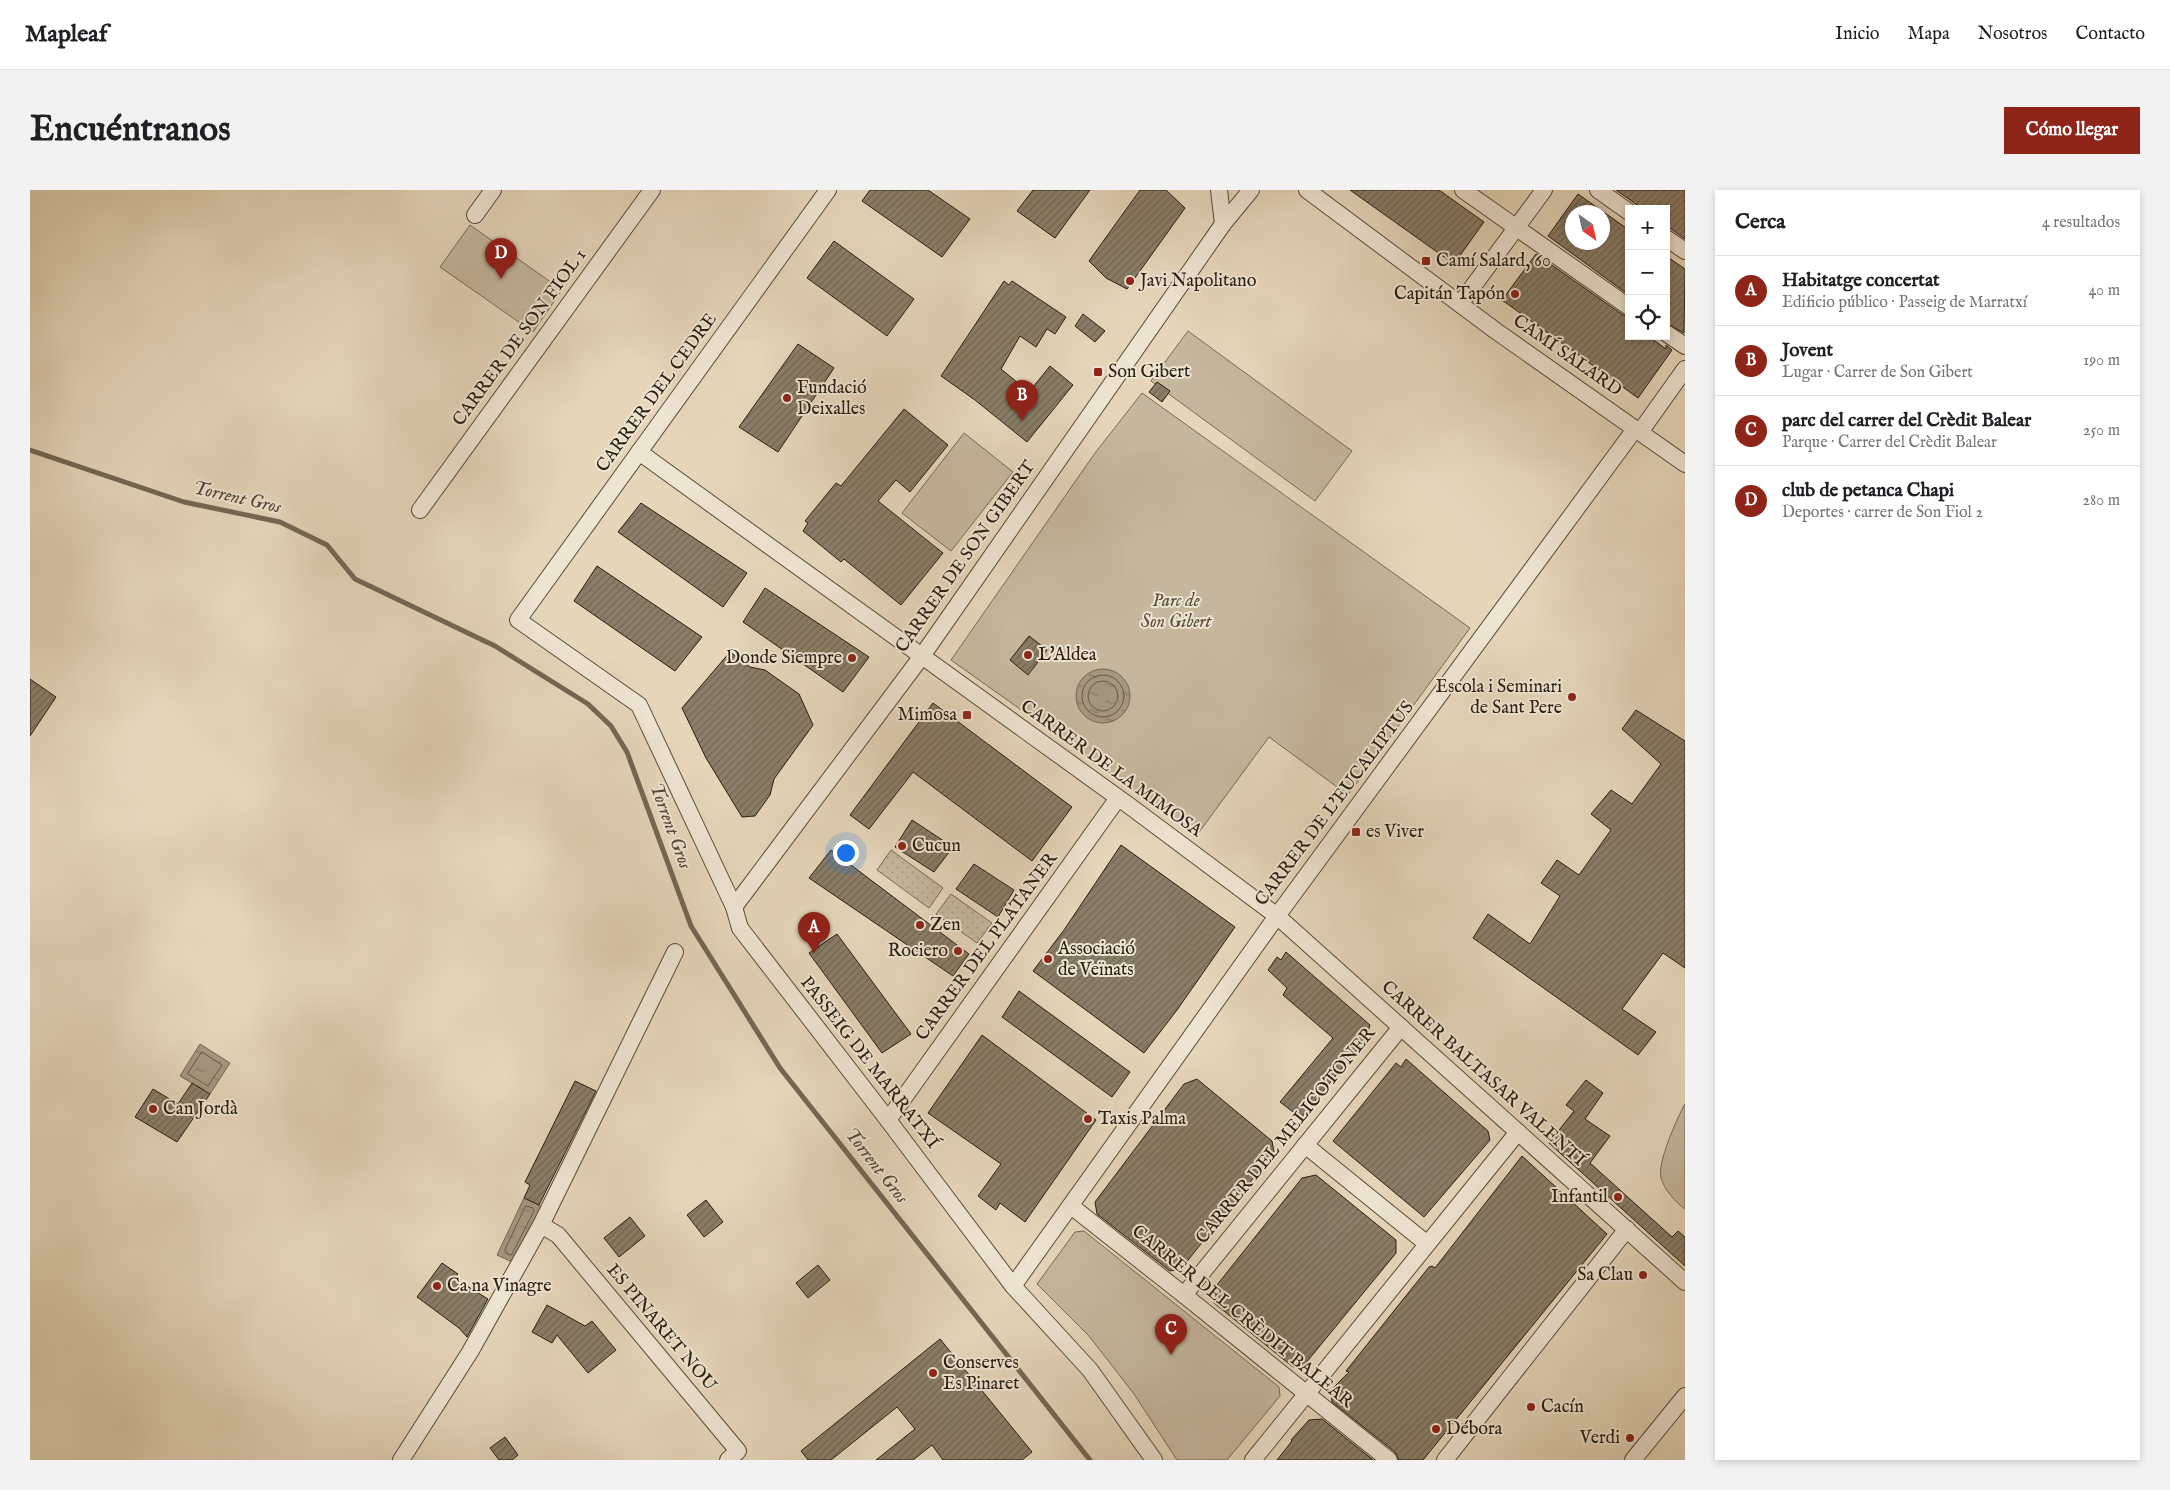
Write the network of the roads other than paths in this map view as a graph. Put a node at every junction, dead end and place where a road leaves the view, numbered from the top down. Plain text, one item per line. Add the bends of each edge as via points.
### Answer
1 (493, 190) edge
2 (652, 190) edge
3 (828, 190) edge
4 (1219, 190) edge
5 (1251, 190) edge
6 (1307, 190) edge
7 (1463, 190) edge
8 (1544, 190) edge
9 (1598, 190) edge
10 (1625, 209) edge
11 (475, 215) dead end
12 (1222, 224) junction
13 (1516, 228) junction
14 (1670, 241) edge
15 (1685, 251) edge
16 (1460, 304) junction
17 (1625, 304) edge
18 (1670, 336) edge
19 (1685, 346) edge
20 (1685, 369) edge
21 (1638, 430) junction
22 (639, 452) junction
23 (1685, 464) edge
24 (420, 510) dead end
25 (518, 620) joint
26 (922, 656) junction
27 (1118, 798) junction
28 (734, 907) junction
29 (1277, 916) junction
30 (675, 952) dead end
31 (1400, 1027) junction
32 (888, 1120) junction
33 (1518, 1132) junction
34 (1305, 1145) junction
35 (1071, 1206) junction
36 (541, 1225) junction
37 (1627, 1230) junction
38 (1426, 1243) junction
39 (1685, 1282) edge
40 (1014, 1286) junction
41 (1184, 1295) junction
42 (1306, 1394) junction
43 (1685, 1396) edge
44 (402, 1460) edge
45 (728, 1460) edge
46 (1154, 1460) edge
47 (1253, 1460) edge
48 (1388, 1460) edge
49 (1445, 1460) edge
50 (1633, 1460) edge

1 - 11 street
2 - 24 street, CARRER DE SON FIOL 1
3 - 22 street, CARRER DEL CEDRE
4 - 12 street
5 - 12 street, CARRER DE SON GIBERT
6 - 16 street, CAMÍ SALARD
7 - 13 street
8 - 13 street
9 - 10 street
12 - 26 street, CARRER DE SON GIBERT
13 - 16 street
13 - 17 street
14 - 15 street
16 - 21 street, CAMÍ SALARD
18 - 19 street
20 - 21 street, CARRER DE L'EUCALIPTUS
21 - 23 street, CAMÍ SALARD
21 - 29 street, CARRER DE L'EUCALIPTUS
22 - 25 street, CARRER DEL CEDRE
22 - 26 street, CARRER DE LA MIMOSA
25 - 28 street, PASSEIG DE MARRATXÍ via 639,705
26 - 27 street, CARRER DE LA MIMOSA
26 - 28 street, CARRER DE SON GIBERT
27 - 29 street, CARRER DE LA MIMOSA
27 - 32 street, CARRER DEL PLATANER
28 - 32 street, PASSEIG DE MARRATXÍ via 740,928
29 - 31 street, CARRER BALTASAR VALENTÍ
29 - 35 street, CARRER DE L'EUCALIPTUS
30 - 36 street
31 - 33 street, CARRER BALTASAR VALENTÍ
31 - 34 street, CARRER DEL MELICOTONER
32 - 40 street, PASSEIG DE MARRATXÍ
33 - 37 street, CARRER BALTASAR VALENTÍ
33 - 38 street
34 - 38 street
34 - 41 street, CARRER DEL MELICOTONER
35 - 40 street, CARRER DE L'EUCALIPTUS
35 - 41 street, CARRER DEL CRÈDIT BALEAR
36 - 44 street via 470,1352
36 - 45 street, ES PINARET NOU via 558,1235 738,1452
37 - 39 street, CARRER BALTASAR VALENTÍ
37 - 49 street
38 - 42 street
40 - 46 street, PASSEIG DE MARRATXÍ via 1090,1370
41 - 42 street, CARRER DEL CRÈDIT BALEAR
42 - 47 street
42 - 48 street, CARRER DEL CRÈDIT BALEAR
43 - 50 street

